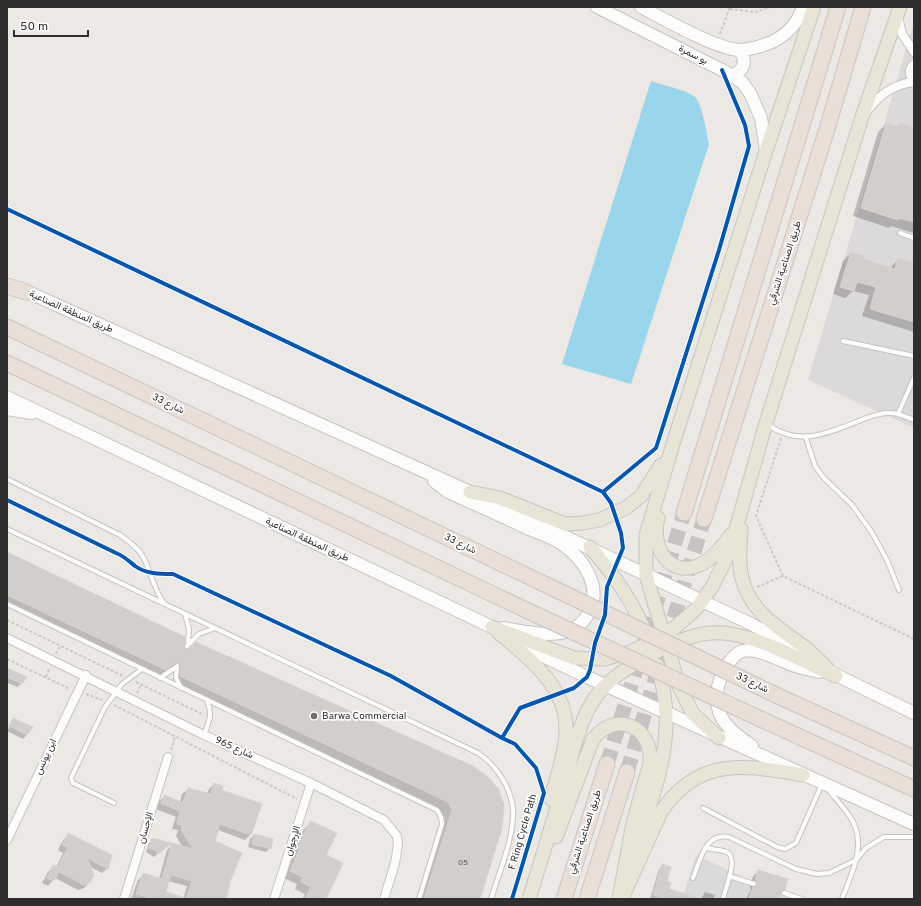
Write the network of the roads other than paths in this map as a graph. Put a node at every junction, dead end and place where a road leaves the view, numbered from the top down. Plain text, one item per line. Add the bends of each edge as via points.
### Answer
1 (597, 7) edge
2 (641, 7) edge
3 (803, 7) edge
4 (814, 7) edge
5 (834, 7) edge
6 (838, 7) edge
7 (864, 7) edge
8 (899, 10) edge
9 (832, 27) junction
10 (739, 50) junction
11 (914, 52) edge
12 (914, 64) edge
13 (733, 76) junction
14 (914, 81) edge
15 (862, 117) junction
16 (766, 151) junction
17 (900, 233) dead end
18 (914, 238) edge
19 (736, 246) junction
20 (7, 282) edge
21 (7, 286) edge
22 (26, 292) junction
23 (7, 327) edge
24 (843, 341) dead end
25 (914, 356) edge
26 (7, 363) edge
27 (914, 378) edge
28 (7, 397) edge
29 (7, 409) edge
30 (898, 414) junction
31 (45, 415) junction
32 (914, 420) edge
33 (766, 423) junction
34 (806, 438) junction
35 (672, 444) junction
36 (419, 470) junction
37 (7, 478) edge
38 (470, 492) junction
39 (742, 510) junction
40 (684, 513) tunnel mouth
41 (704, 518) tunnel mouth
42 (7, 529) edge
43 (736, 529) junction
44 (590, 547) junction
45 (646, 575) junction
46 (899, 590) dead end
47 (702, 602) junction
48 (7, 604) edge
49 (165, 604) junction
50 (184, 614) junction
51 (492, 627) junction
52 (215, 628) junction
53 (7, 638) edge
54 (666, 641) junction
55 (652, 648) junction
56 (142, 669) junction
57 (86, 675) junction
58 (836, 676) junction
59 (160, 678) junction
60 (605, 685) junction
61 (181, 688) junction
62 (117, 690) junction
63 (206, 701) junction
64 (667, 713) junction
65 (914, 713) edge
66 (204, 735) junction
67 (718, 738) junction
68 (168, 757) road end
69 (914, 758) edge
70 (770, 759) junction
71 (606, 764) tunnel mouth
72 (627, 772) tunnel mouth
73 (803, 775) junction
74 (311, 783) junction
75 (824, 784) junction
76 (914, 788) edge
77 (114, 803) dead end
78 (703, 808) dead end
79 (914, 824) edge
80 (914, 837) edge
81 (7, 840) edge
82 (705, 848) junction
83 (856, 860) junction
84 (729, 876) junction
85 (694, 878) dead end
86 (535, 880) junction
87 (754, 884) dead end
88 (784, 893) dead end
89 (124, 899) edge
90 (274, 899) edge
91 (384, 899) edge
92 (419, 899) edge
93 (491, 899) edge
94 (529, 899) edge
95 (564, 899) edge
96 (587, 899) edge
97 (620, 899) edge
98 (722, 899) edge
99 (802, 899) edge
100 (842, 899) edge

1 - 13 street, بو سمرة
2 - 10 street, بو سمرة via 717,44
3 - 10 street, بو سمرة via 798,21 777,40 764,46
4 - 16 main road
5 - 9 highway
6 - 9 highway
7 - 41 highway, طريق الصناعية الشرقي
8 - 11 street via 902,34
8 - 15 main road
9 - 40 highway
10 - 13 street via 744,65 742,70
12 - 14 street via 910,70
13 - 16 street, بو سمرة via 746,88 756,104 764,129
14 - 15 street via 888,90
15 - 33 main road
16 - 19 main road
17 - 18 lane
19 - 35 main road
19 - 43 main road via 728,300 657,521 655,537 666,559 684,569 703,564
20 - 22 street, طريق المنطقة الصناعية
21 - 22 highway
22 - 36 street, طريق المنطقة الصناعية
23 - 69 highway, شارع 33, bridge via 778,696
24 - 25 lane
26 - 76 highway, bridge via 526,610
27 - 30 lane
28 - 31 street, طريق المنطقة الصناعية
29 - 31 street
30 - 32 lane
30 - 34 lane via 883,413 827,434
31 - 51 street, طريق المنطقة الصناعية
33 - 34 lane via 783,433
33 - 39 main road
34 - 46 lane via 818,472 852,505 874,536
35 - 38 main road via 653,480 641,496 626,508 599,520 565,524 500,498
35 - 45 main road via 646,535
36 - 38 street
36 - 51 street via 448,492 562,544 590,573 594,599 588,615 575,629 554,633
37 - 49 lane via 120,535 132,544 140,553 156,591
38 - 44 street
39 - 43 main road
39 - 58 main road via 740,563 747,592 765,618 808,650
42 - 49 lane
43 - 47 main road via 719,576
44 - 45 street
44 - 55 main road via 627,594
45 - 47 street
45 - 54 main road
47 - 54 main road
47 - 58 street via 779,639
48 - 56 lane
49 - 50 lane
50 - 52 lane
50 - 52 lane via 189,629 187,646 199,634
51 - 55 main road via 574,658 604,659
51 - 60 street, طريق المنطقة الصناعية via 541,655
51 - 86 main road via 543,672 558,694 566,728 562,757 545,818
52 - 93 lane via 489,760 497,768 508,792 513,816 512,830
53 - 57 street, شارع 965
54 - 55 main road
54 - 58 main road via 716,632 735,634
54 - 67 main road via 686,700 701,723
55 - 60 main road
55 - 64 main road via 664,687
56 - 59 lane
56 - 62 lane via 128,678
57 - 62 street, شارع 965
57 - 81 street, ابن يونس
58 - 65 street
58 - 70 street via 750,651 738,653 731,660 722,672 718,687 716,699 719,712 734,733
59 - 61 lane
59 - 61 lane via 177,666 176,678
60 - 64 street
60 - 86 main road via 583,723
61 - 63 lane
62 - 66 street, شارع 965
62 - 77 lane via 99,718 71,778 73,783
63 - 66 lane via 211,718
63 - 92 lane via 437,810 442,824
64 - 67 street
64 - 97 main road via 663,761
66 - 74 street, شارع 965
67 - 70 street
68 - 89 street, الإحسان
70 - 73 street
71 - 95 highway, طريق الصناعية الشرقي
72 - 96 highway
73 - 75 street
73 - 97 main road via 765,768 735,767 708,772 686,783 661,812
74 - 90 street, الإرجوان
74 - 91 street, شارع 965 via 374,814 392,828 397,836 397,854
75 - 78 lane via 796,843 785,849
75 - 79 street
75 - 83 lane via 852,821 857,832
80 - 83 lane via 884,837 866,848
82 - 83 lane via 714,838 728,837 796,870 817,874 829,873
82 - 84 lane via 731,855 733,861
82 - 85 lane
83 - 100 lane
84 - 87 lane
84 - 98 lane
86 - 94 main road
86 - 97 main road via 561,825 593,739 611,725 625,724 640,731 651,752 633,823
88 - 99 lane

